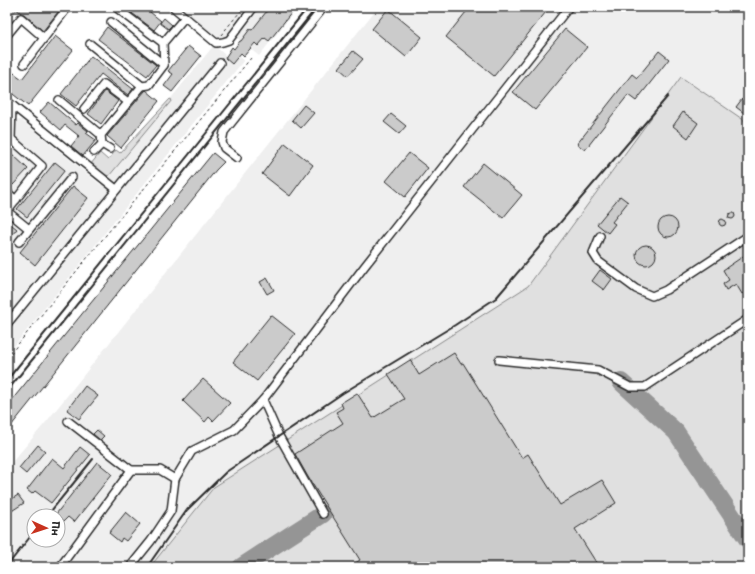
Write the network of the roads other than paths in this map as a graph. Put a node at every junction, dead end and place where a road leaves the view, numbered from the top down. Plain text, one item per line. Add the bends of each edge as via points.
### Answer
1 (68, 7) edge
2 (173, 7) edge
3 (254, 7) edge
4 (324, 7) edge
5 (569, 7) edge
6 (118, 9) dead end
7 (185, 17) junction
8 (111, 22) dead end
9 (7, 35) edge
10 (44, 38) junction
11 (163, 43) junction
12 (90, 44) dead end
13 (220, 63) dead end
14 (24, 64) dead end
15 (164, 65) junction
16 (142, 86) junction
17 (59, 100) dead end
18 (128, 102) junction
19 (9, 103) edge
20 (84, 109) dead end
21 (102, 135) junction
22 (9, 142) edge
23 (102, 144) junction
24 (110, 149) dead end
25 (94, 152) dead end
26 (237, 158) dead end
27 (72, 178) dead end
28 (116, 189) junction
29 (7, 192) edge
30 (16, 200) junction
31 (7, 211) edge
32 (29, 229) junction
33 (600, 236) dead end
34 (748, 236) edge
35 (19, 242) dead end
36 (748, 319) edge
37 (7, 324) edge
38 (499, 360) dead end
39 (263, 400) junction
40 (68, 421) dead end
41 (131, 470) junction
42 (175, 479) junction
43 (323, 514) dead end
44 (60, 567) edge
45 (130, 567) edge

1 - 10 street
2 - 7 street
3 - 7 street via 228,40 223,42 216,43
4 - 26 street via 224,132 224,148
5 - 39 street via 364,267
6 - 11 street
7 - 11 street
8 - 15 street
9 - 10 street via 21,18
10 - 14 street
11 - 15 street
12 - 16 street
13 - 28 street
15 - 16 street via 149,85
16 - 18 street
17 - 21 street
18 - 20 street via 104,84
18 - 21 street
19 - 22 street
19 - 28 street
21 - 23 street
22 - 30 street via 42,166
23 - 24 street
23 - 25 street
27 - 32 street
28 - 37 street
29 - 30 street
30 - 31 street
31 - 32 street
32 - 35 street
33 - 34 street via 593,253 598,261 636,289 652,296 666,290
36 - 38 street via 645,387 630,387 598,370
39 - 42 street via 234,430 192,451
39 - 43 street
40 - 41 street
41 - 42 street via 160,470
41 - 44 street
42 - 45 street via 171,511

